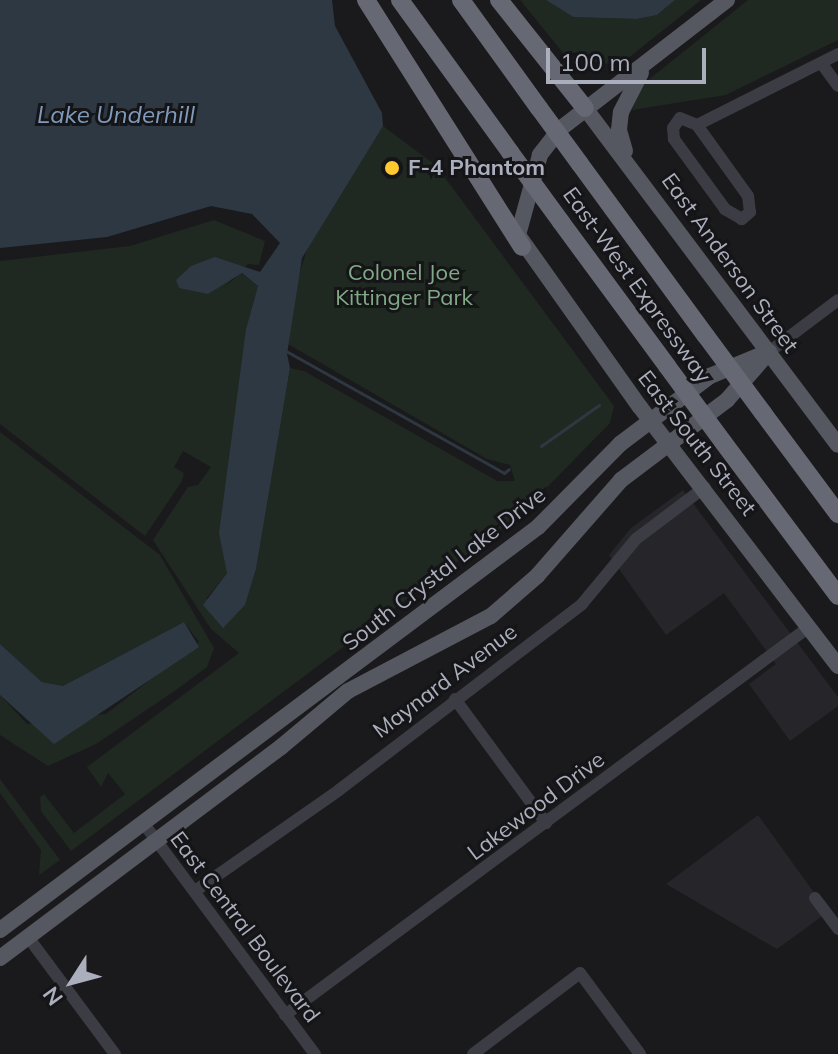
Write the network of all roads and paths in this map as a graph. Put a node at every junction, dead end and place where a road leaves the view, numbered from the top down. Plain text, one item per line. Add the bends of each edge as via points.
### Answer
1 (366, 0) edge
2 (400, 0) edge
3 (461, 0) edge
4 (499, 0) edge
5 (727, 0) edge
6 (838, 54) edge
7 (650, 62) junction
8 (822, 64) junction
9 (838, 86) edge
10 (585, 108) junction
11 (697, 125) junction
12 (632, 166) junction
13 (522, 247) junction
14 (838, 300) edge
15 (769, 352) junction
16 (651, 420) junction
17 (671, 442) junction
18 (838, 445) edge
19 (705, 487) junction
20 (838, 514) edge
21 (838, 596) edge
22 (809, 627) junction
23 (838, 666) edge
24 (455, 699) junction
25 (546, 823) junction
26 (144, 824) junction
27 (156, 840) junction
28 (195, 891) junction
29 (815, 898) dead end
30 (838, 929) edge
31 (0, 930) edge
32 (28, 937) junction
33 (0, 958) edge
34 (285, 1015) junction
35 (115, 1054) edge
36 (315, 1054) edge
37 (473, 1054) edge
38 (640, 1054) edge

1 - 13 highway
2 - 21 highway, East-West Expressway, bridge
3 - 20 highway, East-West Expressway, bridge
4 - 10 highway
5 - 7 main road
6 - 8 street
7 - 10 main road
7 - 12 main road via 632,85 619,124
8 - 9 street
8 - 11 street
10 - 12 main road, East Anderson Street
10 - 13 main road via 540,155 519,226
11 - 11 street via 680,118 674,139 725,209 742,219 750,212 748,196
12 - 15 main road, East Anderson Street
13 - 16 main road, East South Street
14 - 15 street, South Crystal Lake Drive
15 - 16 main road, South Crystal Lake Drive via 710,376
15 - 17 main road, South Crystal Lake Drive via 727,400
15 - 18 main road, East Anderson Street
16 - 17 main road, East South Street
16 - 26 main road, South Crystal Lake Drive via 610,453 538,527
17 - 19 main road, East South Street
17 - 27 main road, South Crystal Lake Drive via 621,480 537,576 491,616 348,691
19 - 22 main road, East South Street
19 - 24 street, Maynard Avenue via 636,539 582,604
22 - 23 main road, East South Street
22 - 25 street, Lakewood Drive
24 - 25 street
24 - 28 street, Maynard Avenue via 339,790
25 - 34 street, Lakewood Drive
26 - 27 street, East Central Boulevard
26 - 31 main road, South Crystal Lake Drive
27 - 28 street, East Central Boulevard
27 - 32 main road, South Crystal Lake Drive
28 - 34 street, East Central Boulevard
29 - 30 street
32 - 33 main road, South Crystal Lake Drive
32 - 35 street
34 - 36 street, East Central Boulevard
37 - 38 street via 580,973

